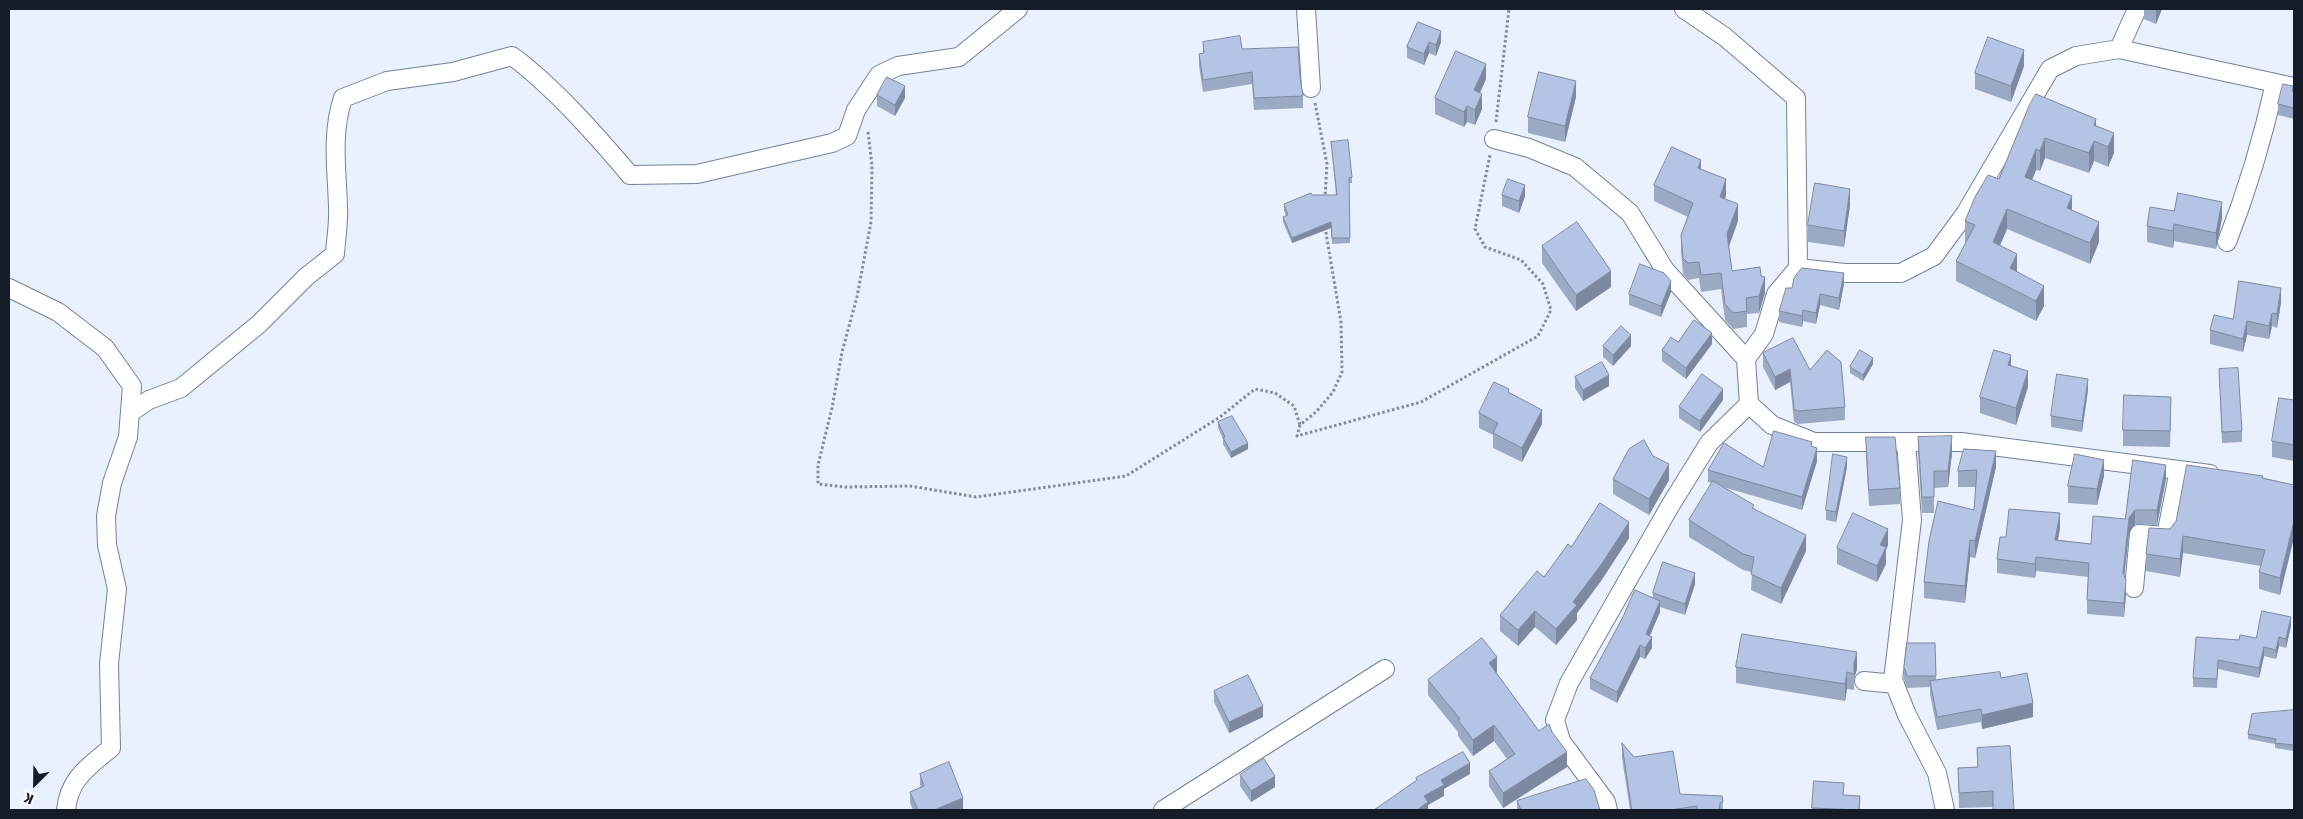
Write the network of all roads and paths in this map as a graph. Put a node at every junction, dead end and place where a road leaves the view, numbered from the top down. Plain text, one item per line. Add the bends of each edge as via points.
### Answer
1 (1018, 9) edge
2 (1306, 9) edge
3 (1509, 9) edge
4 (1684, 9) edge
5 (2137, 9) edge
6 (2119, 49) junction
7 (2275, 83) junction
8 (2294, 87) edge
9 (1311, 88) joint
10 (856, 110) junction
11 (1494, 139) junction
12 (1325, 200) edge
13 (1325, 219) edge
14 (2227, 242) dead end
15 (1798, 268) junction
16 (9, 288) edge
17 (1746, 359) junction
18 (1749, 404) junction
19 (131, 412) junction
20 (1300, 425) junction
21 (1906, 442) junction
22 (2180, 470) junction
23 (2226, 476) edge
24 (2134, 588) dead end
25 (1385, 669) dead end
26 (1864, 681) dead end
27 (1895, 684) junction
28 (66, 810) edge
29 (1163, 810) edge
30 (1608, 810) edge
31 (1945, 810) edge

1 - 10 street via 959,57 898,66 880,75
2 - 9 street
3 - 11 path
4 - 15 street via 1725,37 1796,98
5 - 6 street
6 - 7 street
6 - 15 street via 2076,56 2050,69 1965,214 1934,256 1900,273 1845,273
7 - 8 street
7 - 14 street via 2266,126
9 - 12 path via 1327,164
10 - 19 street via 847,136 832,143 697,174 630,175 561,101 512,56 453,72 387,81 344,98 338,116 335,164 338,210 335,254 306,277 259,324 181,388 149,400
10 - 20 path via 867,129 872,166 871,222 818,465 818,484 910,486 976,497 1126,476 1220,417 1254,389 1275,393 1294,406
11 - 17 street via 1529,148 1574,167 1630,213 1665,270
11 - 20 path via 1476,229 1485,247 1521,260 1544,284 1550,310 1538,336 1421,402 1297,436
13 - 20 path via 1341,322 1342,372 1333,392
15 - 17 street via 1776,294 1764,334
16 - 19 street via 58,312 104,348 132,386
17 - 18 street
18 - 21 street via 1772,425 1814,442
18 - 30 street via 1704,451 1568,684 1555,720 1561,741 1606,802
19 - 28 street via 128,437 112,483 106,516 107,545 116,589 109,664 111,748 79,774 67,796
21 - 22 street via 1961,442
21 - 27 street via 1912,520
22 - 23 street
22 - 24 street via 2166,536 2139,534
25 - 29 street
26 - 27 street
27 - 31 street via 1937,773

